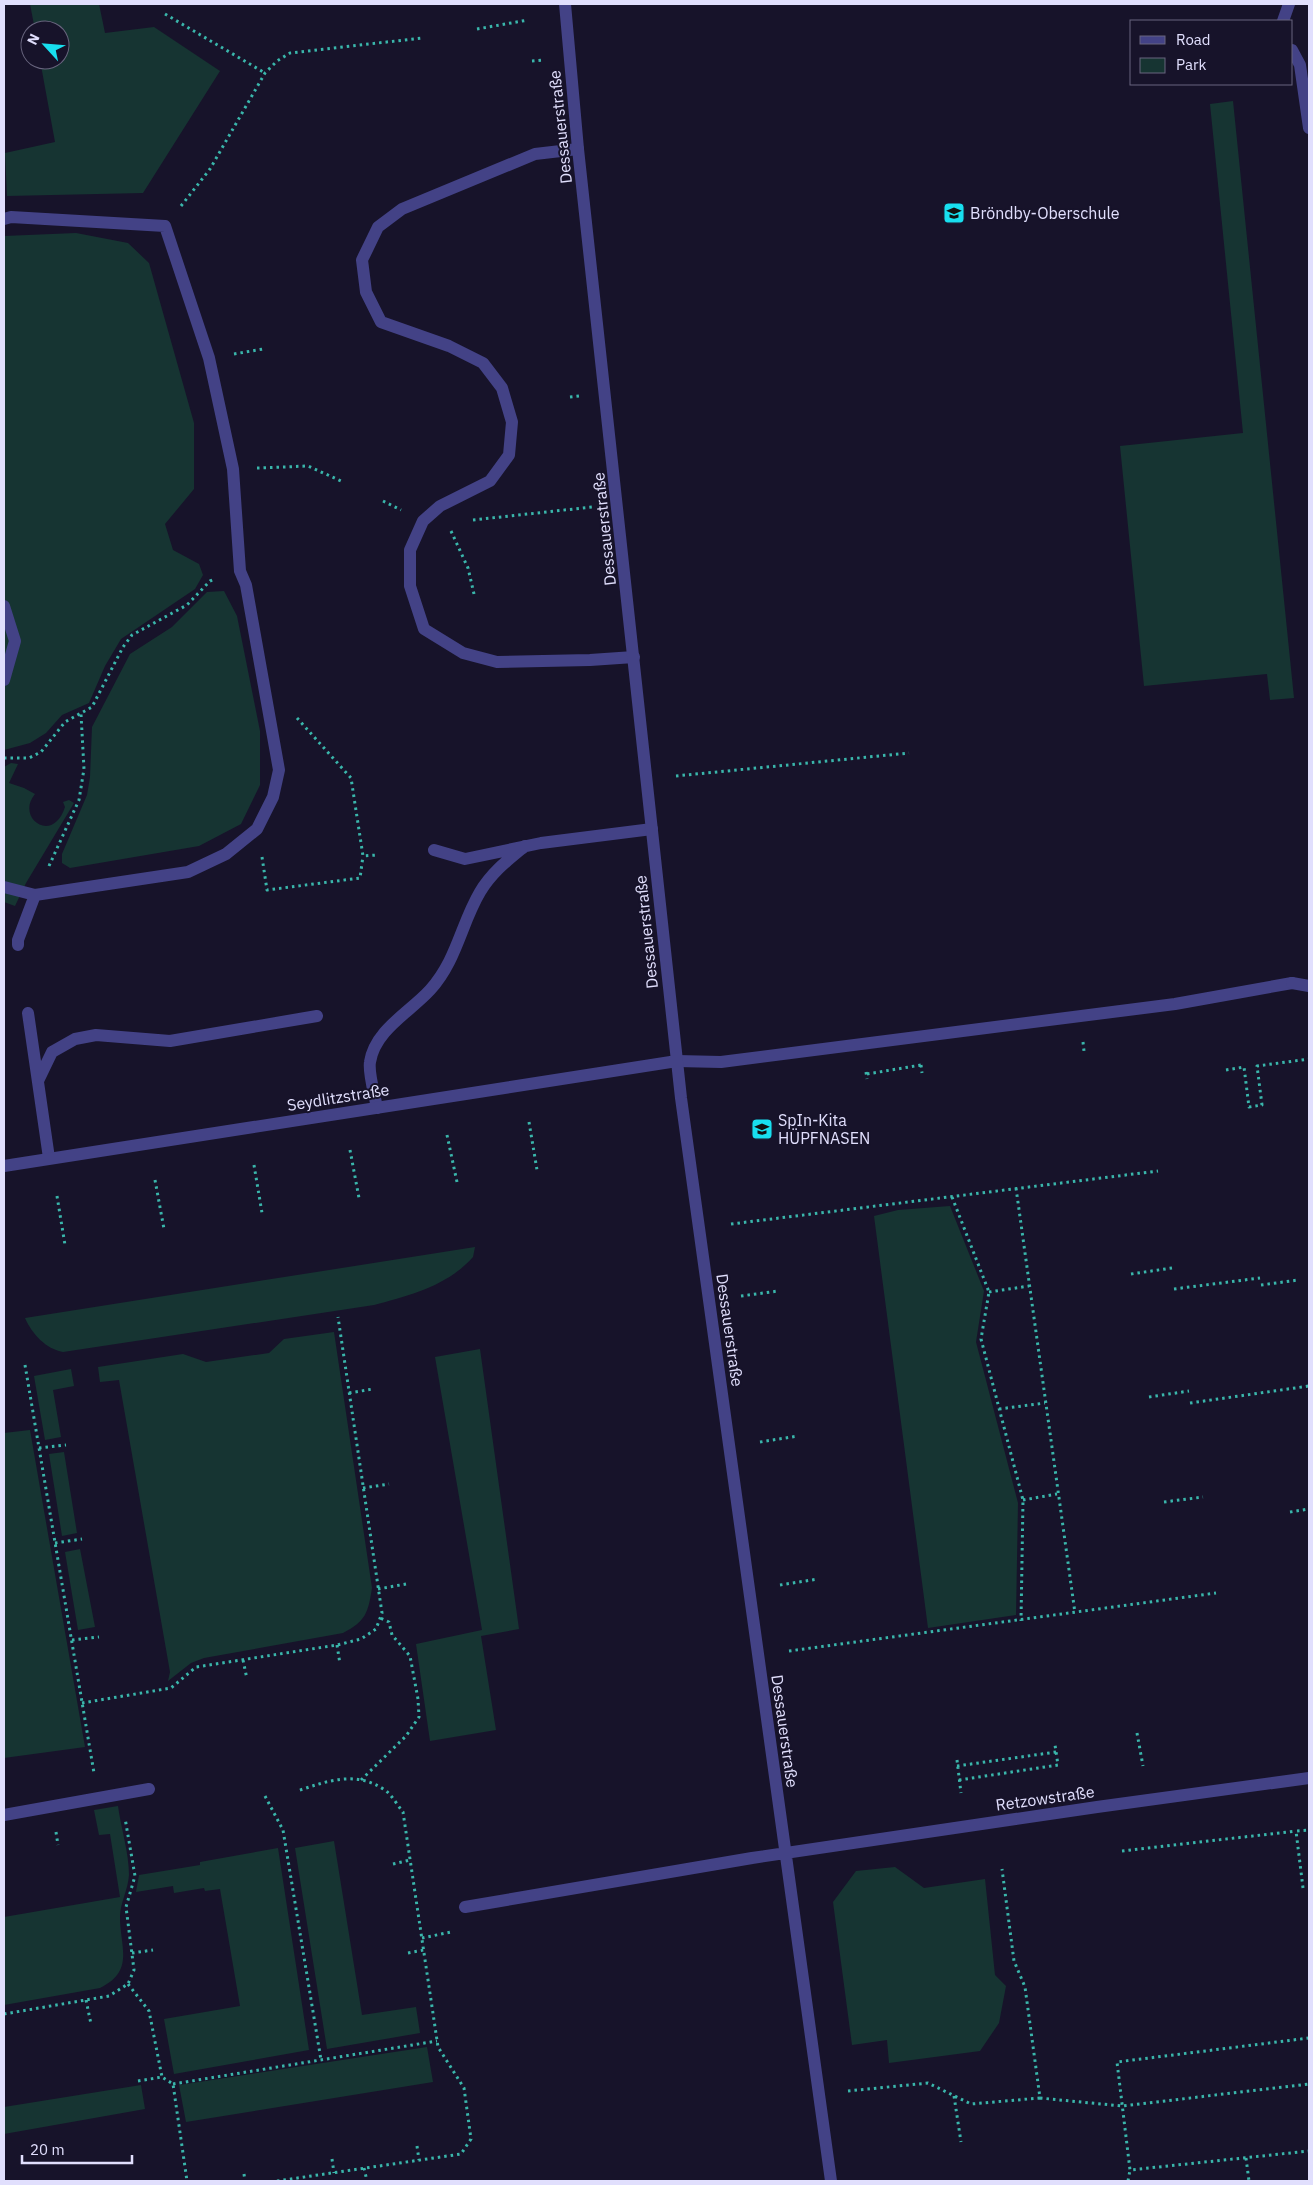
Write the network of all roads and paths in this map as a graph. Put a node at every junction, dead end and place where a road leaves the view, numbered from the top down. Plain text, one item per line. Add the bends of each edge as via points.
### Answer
1 (565, 4) edge
2 (1289, 4) edge
3 (165, 14) dead end
4 (528, 20) dead end
5 (1283, 20) edge
6 (477, 29) dead end
7 (422, 38) dead end
8 (1293, 52) edge
9 (265, 73) junction
10 (1309, 128) edge
11 (578, 149) junction
12 (4, 219) edge
13 (165, 226) junction
14 (233, 469) junction
15 (341, 481) dead end
16 (383, 501) dead end
17 (600, 507) dead end
18 (471, 520) dead end
19 (423, 522) junction
20 (458, 527) dead end
21 (240, 571) junction
22 (474, 594) dead end
23 (4, 606) edge
24 (634, 657) junction
25 (4, 680) edge
26 (267, 700) junction
27 (81, 714) junction
28 (909, 753) dead end
29 (4, 758) edge
30 (676, 776) dead end
31 (257, 829) junction
32 (652, 829) junction
33 (526, 846) junction
34 (434, 850) dead end
35 (377, 855) dead end
36 (363, 856) junction
37 (4, 888) edge
38 (35, 895) junction
39 (18, 944) dead end
40 (1309, 986) edge
41 (28, 1014) dead end
42 (316, 1016) dead end
43 (1309, 1059) edge
44 (677, 1061) junction
45 (921, 1065) dead end
46 (866, 1069) dead end
47 (1226, 1070) dead end
48 (867, 1074) junction
49 (867, 1080) dead end
50 (38, 1082) junction
51 (377, 1108) junction
52 (529, 1122) dead end
53 (447, 1135) dead end
54 (350, 1150) dead end
55 (49, 1158) junction
56 (254, 1165) dead end
57 (4, 1166) edge
58 (538, 1170) dead end
59 (1158, 1171) dead end
60 (155, 1180) dead end
61 (456, 1182) dead end
62 (1016, 1188) junction
63 (57, 1196) dead end
64 (952, 1197) junction
65 (359, 1198) dead end
66 (262, 1213) dead end
67 (731, 1224) dead end
68 (164, 1229) dead end
69 (65, 1245) dead end
70 (1172, 1268) dead end
71 (1131, 1274) dead end
72 (1260, 1278) dead end
73 (1298, 1280) dead end
74 (1261, 1285) dead end
75 (1029, 1286) junction
76 (1174, 1289) dead end
77 (778, 1290) dead end
78 (988, 1292) junction
79 (741, 1296) dead end
80 (338, 1317) dead end
81 (25, 1365) dead end
82 (1309, 1386) edge
83 (373, 1389) dead end
84 (1189, 1391) dead end
85 (349, 1392) junction
86 (1149, 1396) dead end
87 (1045, 1402) junction
88 (1190, 1403) dead end
89 (999, 1409) junction
90 (798, 1436) dead end
91 (760, 1442) dead end
92 (66, 1445) dead end
93 (39, 1448) junction
94 (389, 1484) dead end
95 (363, 1488) junction
96 (1057, 1494) junction
97 (1203, 1496) dead end
98 (1023, 1500) junction
99 (1164, 1502) dead end
100 (1309, 1509) edge
101 (1290, 1512) dead end
102 (82, 1539) dead end
103 (55, 1543) junction
104 (818, 1579) dead end
105 (406, 1584) dead end
106 (780, 1585) dead end
107 (378, 1589) junction
108 (1216, 1593) dead end
109 (1075, 1613) junction
110 (380, 1618) junction
111 (1021, 1620) junction
112 (99, 1637) dead end
113 (72, 1640) junction
114 (337, 1645) junction
115 (789, 1651) dead end
116 (243, 1660) junction
117 (340, 1664) dead end
118 (247, 1679) dead end
119 (82, 1702) junction
120 (1138, 1733) dead end
121 (1054, 1745) dead end
122 (1056, 1752) junction
123 (957, 1760) dead end
124 (957, 1766) junction
125 (1143, 1766) dead end
126 (1309, 1778) edge
127 (361, 1780) junction
128 (959, 1780) junction
129 (149, 1790) dead end
130 (297, 1791) dead end
131 (961, 1793) dead end
132 (120, 1794) junction
133 (265, 1796) dead end
134 (98, 1798) junction
135 (4, 1815) edge
136 (55, 1828) dead end
137 (1309, 1830) edge
138 (1296, 1831) junction
139 (58, 1845) dead end
140 (1122, 1851) dead end
141 (786, 1854) junction
142 (410, 1860) junction
143 (393, 1864) dead end
144 (1002, 1870) dead end
145 (1303, 1888) dead end
146 (465, 1907) dead end
147 (451, 1932) dead end
148 (422, 1938) junction
149 (153, 1950) dead end
150 (424, 1950) junction
151 (132, 1953) junction
152 (408, 1953) dead end
153 (128, 1984) junction
154 (86, 2000) junction
155 (4, 2014) edge
156 (91, 2024) dead end
157 (1309, 2038) edge
158 (437, 2041) junction
159 (321, 2060) junction
160 (162, 2077) junction
161 (138, 2080) dead end
162 (173, 2084) junction
163 (1309, 2084) edge
164 (848, 2091) dead end
165 (954, 2096) junction
166 (1040, 2098) junction
167 (1122, 2106) junction
168 (960, 2142) dead end
169 (417, 2146) dead end
170 (1309, 2151) edge
171 (1246, 2158) junction
172 (332, 2160) dead end
173 (419, 2160) junction
174 (364, 2168) junction
175 (1130, 2170) junction
176 (334, 2172) junction
177 (244, 2174) dead end
178 (187, 2181) edge
179 (245, 2181) edge
180 (277, 2181) edge
181 (367, 2181) edge
182 (830, 2181) edge
183 (1128, 2181) edge
184 (1249, 2181) edge

1 - 11 street, Dessauerstraße
2 - 5 street
3 - 9 path
4 - 6 path
7 - 9 path via 290,53
8 - 10 street via 1300,65
9 - 13 path via 210,169
11 - 19 street via 535,154 402,209 378,227 362,260 366,292 381,322 449,346 483,363 502,388 512,422 509,455 490,481 440,506
11 - 24 street, Dessauerstraße
12 - 13 street
13 - 14 street via 209,358
14 - 15 path via 308,466
14 - 21 street
16 - 19 path
17 - 18 path
19 - 24 street via 410,550 410,586 424,629 463,653 497,662
20 - 22 path via 451,530 468,568
21 - 26 street via 246,585
21 - 27 path via 210,581 187,605 132,635 92,708
23 - 25 street via 15,641
24 - 32 street, Dessauerstraße
26 - 31 street via 279,770 273,797
26 - 36 path via 279,699 351,778
27 - 29 path via 65,722 41,752 29,758
27 - 38 path via 84,769 79,800
28 - 30 path
31 - 36 path via 268,890 360,878
31 - 38 street via 226,854 188,872
32 - 33 street
32 - 44 street, Dessauerstraße
33 - 34 street via 465,859
33 - 51 street via 494,872 479,893 449,964 430,989 378,1042 370,1063
35 - 36 path
37 - 38 street
38 - 39 street
40 - 44 street, Seydlitzstraße via 1292,983 1175,1004 721,1062
41 - 50 street
42 - 50 street via 170,1041 96,1035 75,1038 52,1052
43 - 47 path via 1257,1066 1262,1105 1249,1107 1244,1067
44 - 51 street, Seydlitzstraße
44 - 141 street, Dessauerstraße
45 - 48 path
46 - 48 path
48 - 49 path
50 - 55 street
51 - 55 street, Seydlitzstraße
52 - 58 path
53 - 61 path
54 - 65 path
55 - 57 street, Seydlitzstraße
56 - 66 path
59 - 62 path
60 - 68 path
62 - 64 path
62 - 75 path
63 - 69 path
64 - 67 path
64 - 78 path
70 - 71 path
72 - 76 path
73 - 74 path
75 - 78 path
75 - 87 path
77 - 79 path
78 - 89 path via 981,1340
80 - 85 path
81 - 93 path
82 - 88 path
83 - 85 path
84 - 86 path
85 - 95 path
87 - 89 path
87 - 96 path
89 - 98 path
90 - 91 path
92 - 93 path
93 - 103 path
94 - 95 path
95 - 107 path
96 - 98 path
96 - 109 path
97 - 99 path
98 - 111 path
100 - 101 path
102 - 103 path
103 - 113 path
104 - 106 path
105 - 107 path
107 - 110 path
108 - 109 path
109 - 111 path
110 - 114 path via 376,1629 361,1639
110 - 127 path via 388,1622 392,1635 410,1656 419,1717 406,1736
111 - 115 path
112 - 113 path
113 - 119 path
114 - 116 path
114 - 117 path
116 - 118 path
116 - 119 path via 196,1667 170,1688
119 - 134 path
120 - 125 path
121 - 122 path
122 - 124 path
122 - 128 path via 1058,1765
123 - 124 path
124 - 128 path
126 - 141 street, Retzowstraße
127 - 130 path via 336,1778
127 - 142 path via 386,1791 403,1812
128 - 131 path
129 - 132 street
132 - 134 street
132 - 151 path via 135,1876 126,1907
133 - 159 path via 283,1830
134 - 135 street
136 - 139 path
137 - 138 path
138 - 140 path
138 - 145 path
141 - 146 street
141 - 182 street, Dessauerstraße
142 - 143 path
142 - 148 path
144 - 166 path via 1014,1961 1025,1987
147 - 148 path
148 - 150 path
149 - 151 path
150 - 152 path
150 - 158 path
151 - 153 path via 134,1970
153 - 154 path via 109,1996
153 - 160 path via 149,2011
154 - 155 path
154 - 156 path
157 - 167 path via 1117,2062
158 - 159 path
158 - 173 path via 464,2088 471,2139 460,2154
159 - 162 path
160 - 161 path
160 - 162 path
162 - 178 path
163 - 167 path
164 - 165 path via 928,2083
165 - 166 path via 971,2104
165 - 168 path
166 - 167 path
167 - 175 path
169 - 173 path
170 - 171 path
171 - 175 path
171 - 184 path
172 - 176 path
173 - 174 path
174 - 176 path
174 - 181 path
175 - 183 path
176 - 180 path
177 - 179 path

